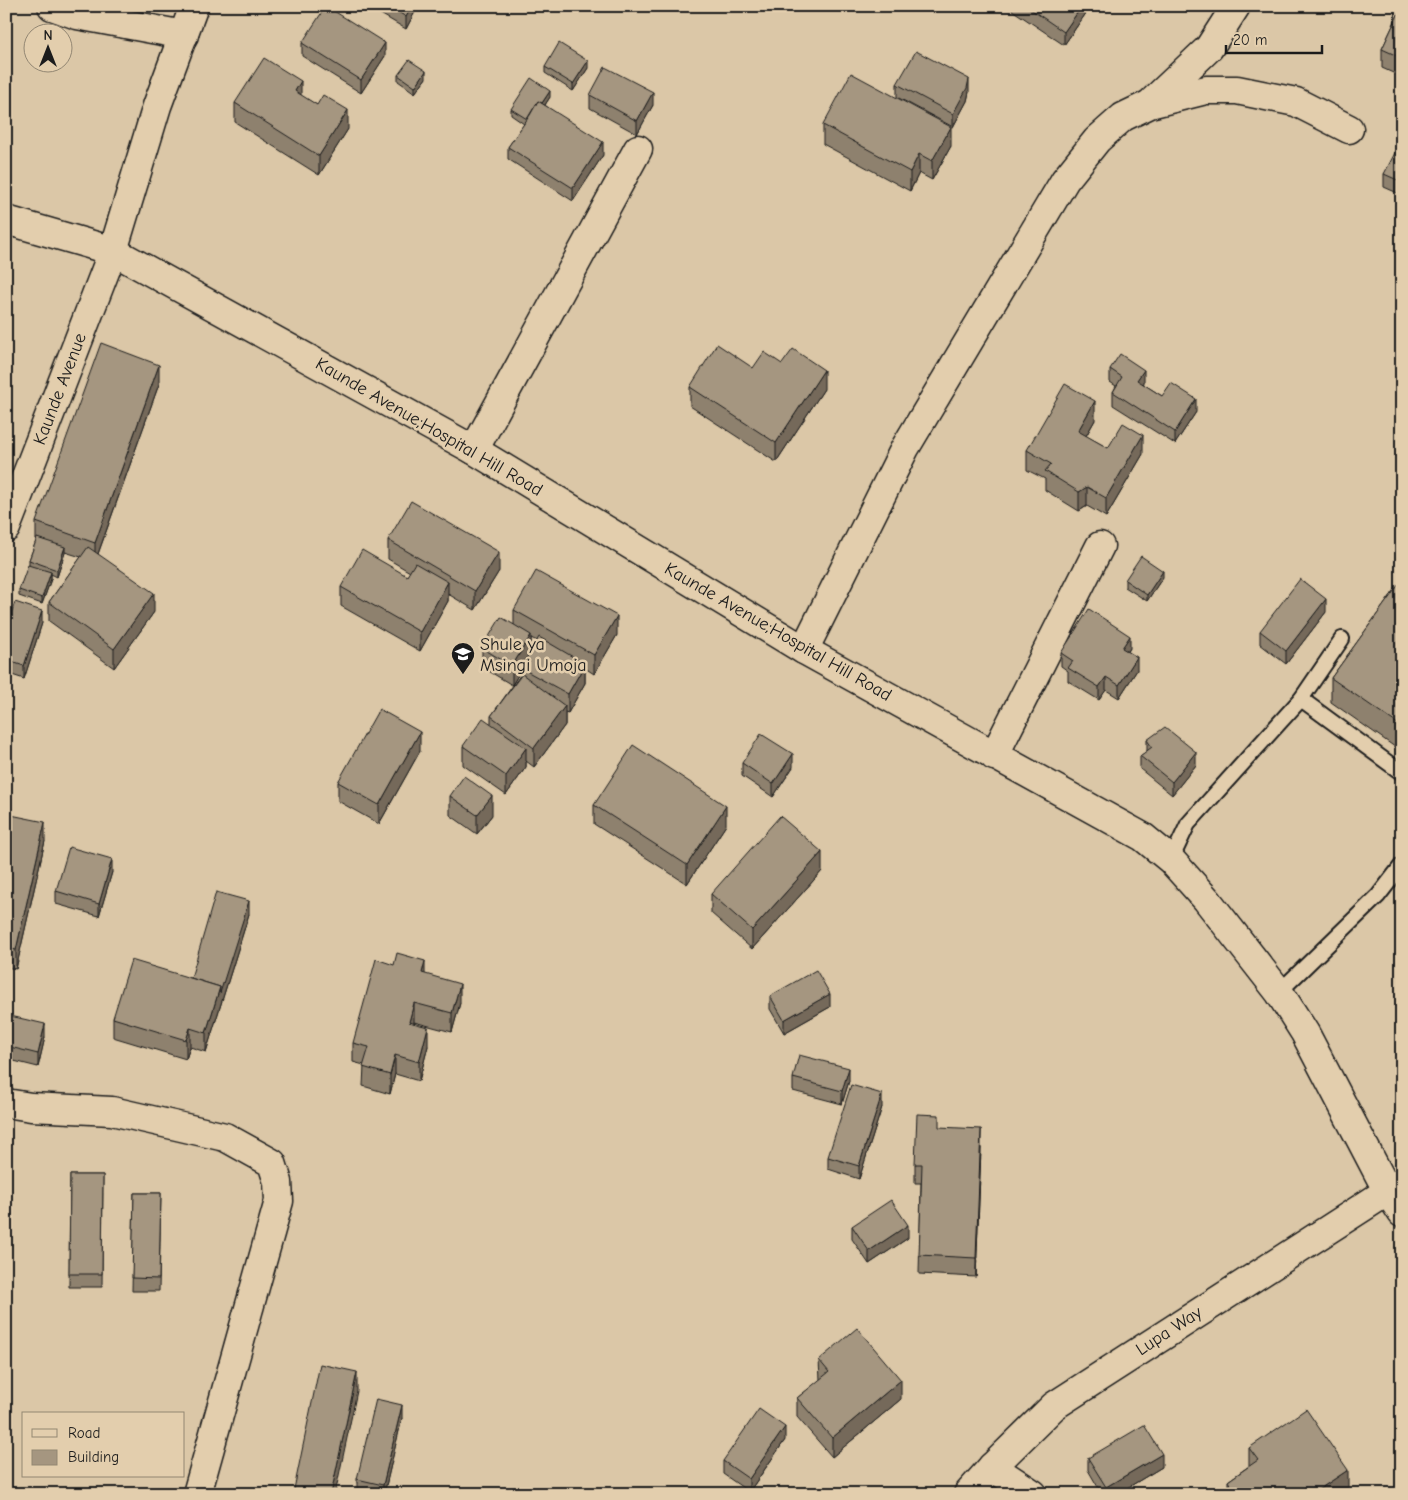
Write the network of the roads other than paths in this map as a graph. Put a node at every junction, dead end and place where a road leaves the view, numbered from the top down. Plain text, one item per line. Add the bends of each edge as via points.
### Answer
1 (52, 6) edge
2 (194, 6) edge
3 (1236, 6) edge
4 (184, 35) junction
5 (1150, 104) junction
6 (1349, 129) dead end
7 (638, 149) dead end
8 (6, 220) edge
9 (113, 250) junction
10 (474, 450) junction
11 (6, 528) edge
12 (1100, 546) dead end
13 (1342, 639) dead end
14 (804, 650) junction
15 (1301, 698) junction
16 (994, 756) junction
17 (1402, 773) edge
18 (1171, 860) junction
19 (1402, 865) edge
20 (1279, 992) junction
21 (6, 1103) edge
22 (1394, 1186) edge
23 (1402, 1213) edge
24 (992, 1467) junction
25 (197, 1494) edge
26 (968, 1494) edge
27 (1033, 1494) edge

1 - 4 street via 77,15
2 - 4 street, Kaunde Avenue
3 - 5 street via 1210,48
4 - 9 street, Kaunde Avenue via 157,106
5 - 6 street via 1206,90 1236,90 1296,102
5 - 14 street via 1123,117 1097,140 1065,180 905,448
7 - 10 street
8 - 9 street, Kaunde Avenue;Hospital Hill Road
9 - 10 street, Kaunde Avenue;Hospital Hill Road
9 - 11 street, Kaunde Avenue
10 - 14 street, Kaunde Avenue;Hospital Hill Road
12 - 16 street
13 - 15 lane
14 - 16 street, Kaunde Avenue;Hospital Hill Road
15 - 17 lane
15 - 18 lane via 1188,824
16 - 18 street, Kaunde Avenue;Hospital Hill Road via 1143,837
18 - 20 street, Kaunde Avenue;Hospital Hill Road via 1207,900
19 - 20 lane via 1378,896
20 - 22 street, Kaunde Avenue;Hospital Hill Road
21 - 25 street via 112,1111 225,1137 272,1162 279,1201
22 - 23 street, Kaunde Avenue;Hospital Hill Road
22 - 24 street, Lupa Way via 1054,1406
24 - 26 street, Lupa Way
24 - 27 street

